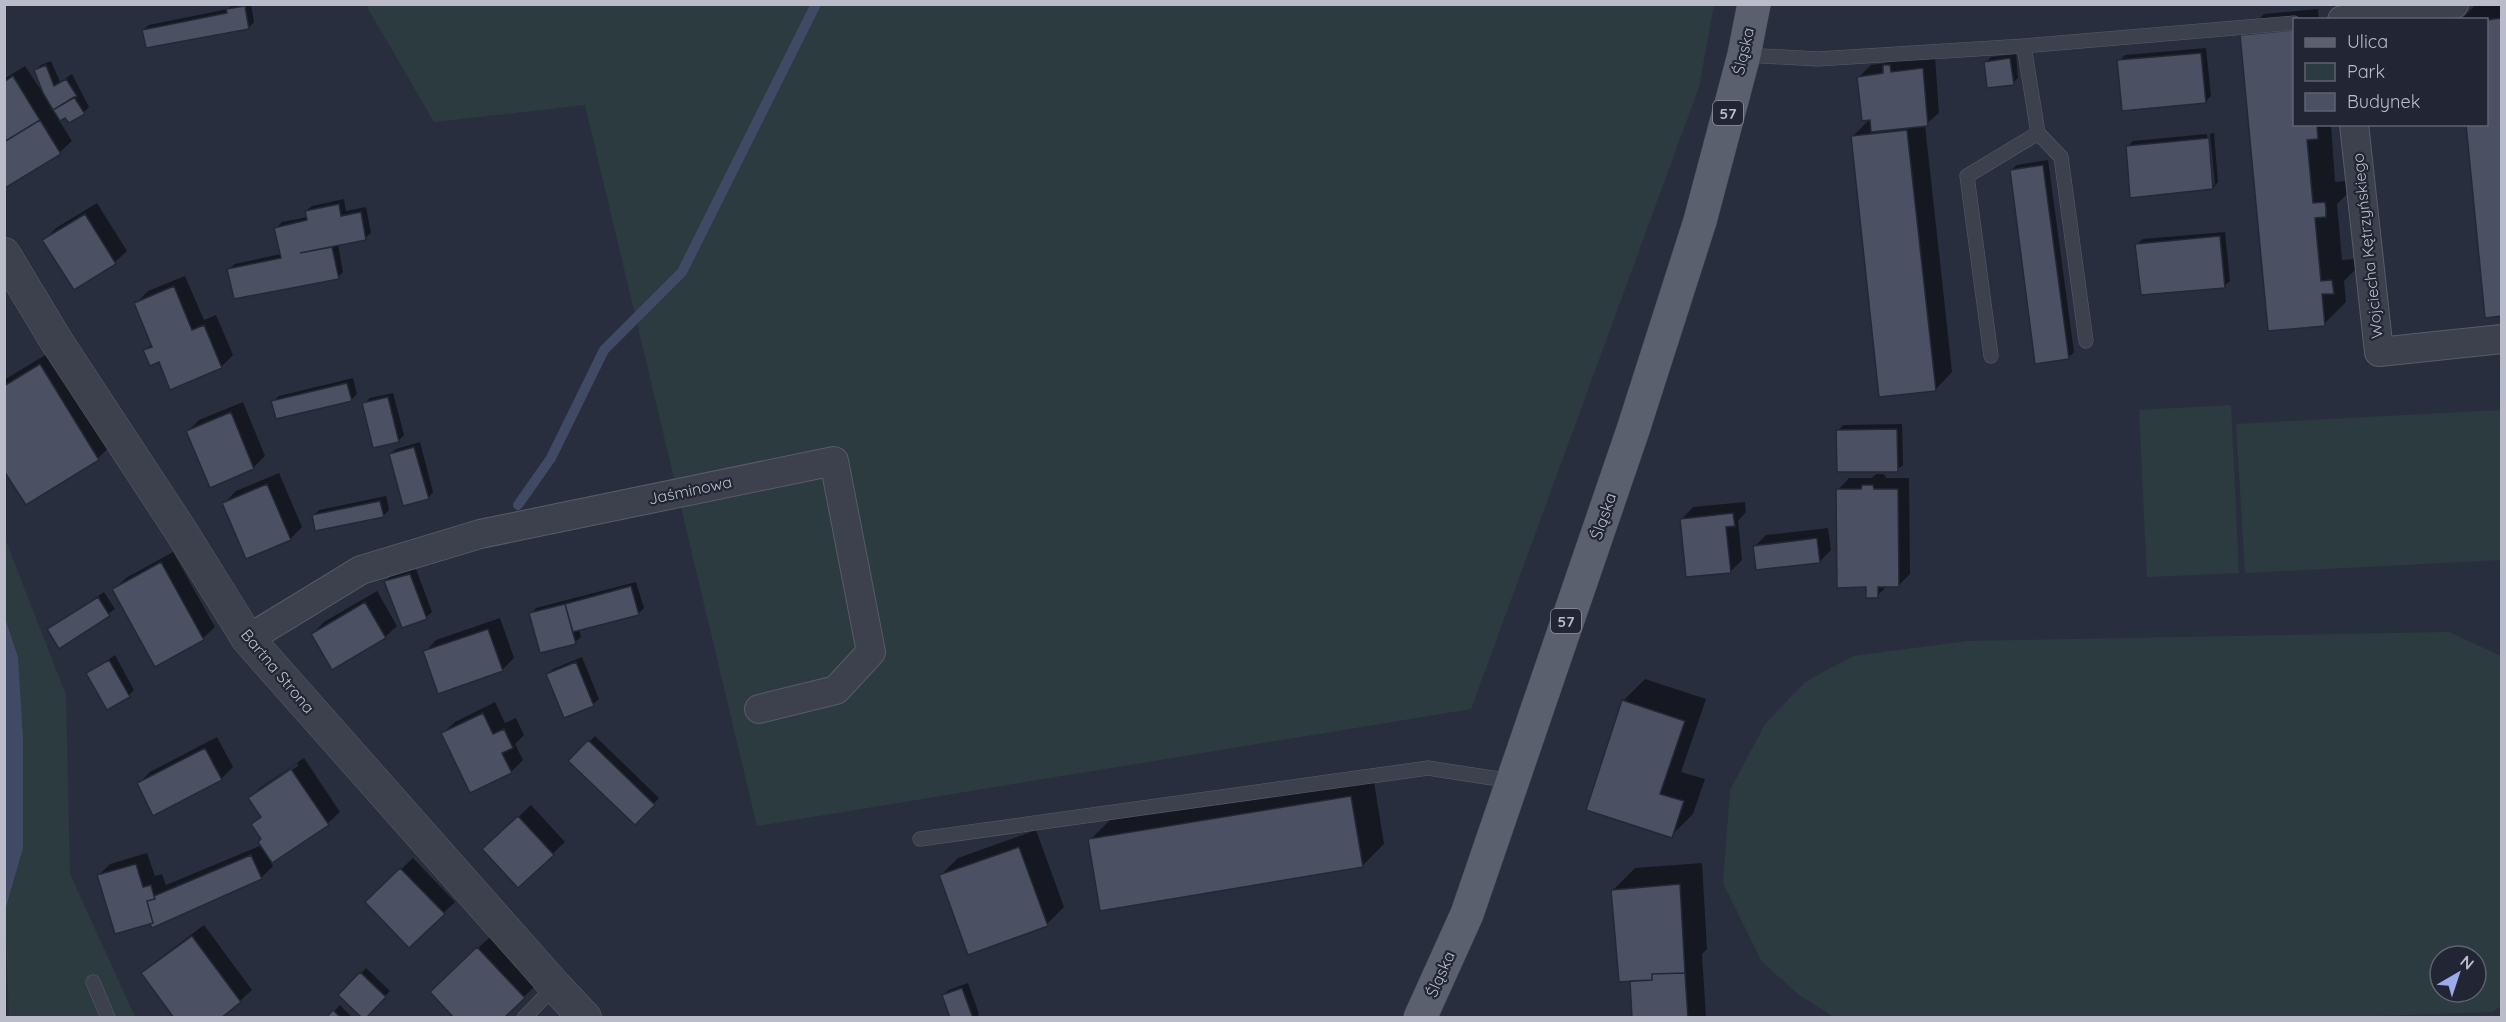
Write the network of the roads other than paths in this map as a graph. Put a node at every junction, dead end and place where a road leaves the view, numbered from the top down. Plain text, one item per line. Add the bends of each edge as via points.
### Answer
1 (1754, 4) edge
2 (2454, 4) edge
3 (2349, 18) edge
4 (2293, 23) edge
5 (2024, 46) junction
6 (1744, 55) junction
7 (2354, 126) edge
8 (2038, 133) junction
9 (4, 254) edge
10 (2502, 339) edge
11 (2086, 341) dead end
12 (1991, 356) dead end
13 (248, 639) junction
14 (759, 709) dead end
15 (1512, 782) junction
16 (920, 838) dead end
17 (93, 982) dead end
18 (555, 986) junction
19 (108, 1017) edge
20 (524, 1017) edge
21 (585, 1017) edge
22 (1420, 1017) edge

1 - 6 main road, Śląska / 57
2 - 3 street
4 - 5 lane
5 - 6 lane via 1818,59
5 - 8 lane
6 - 15 main road, Śląska / 57 via 1700,221
7 - 10 street, Wojciecha Kętrzyńskiego via 2379,352
8 - 11 lane via 2061,157
8 - 12 lane via 1967,176
9 - 13 street, Bartna Strona
13 - 14 street, Jaśminowa via 361,570 480,534 834,461 871,651 836,690
13 - 18 street, Bartna Strona
15 - 16 lane via 1428,768
15 - 22 main road, Śląska / 57 via 1467,914
17 - 19 lane
18 - 20 lane
18 - 21 street, Bartna Strona

